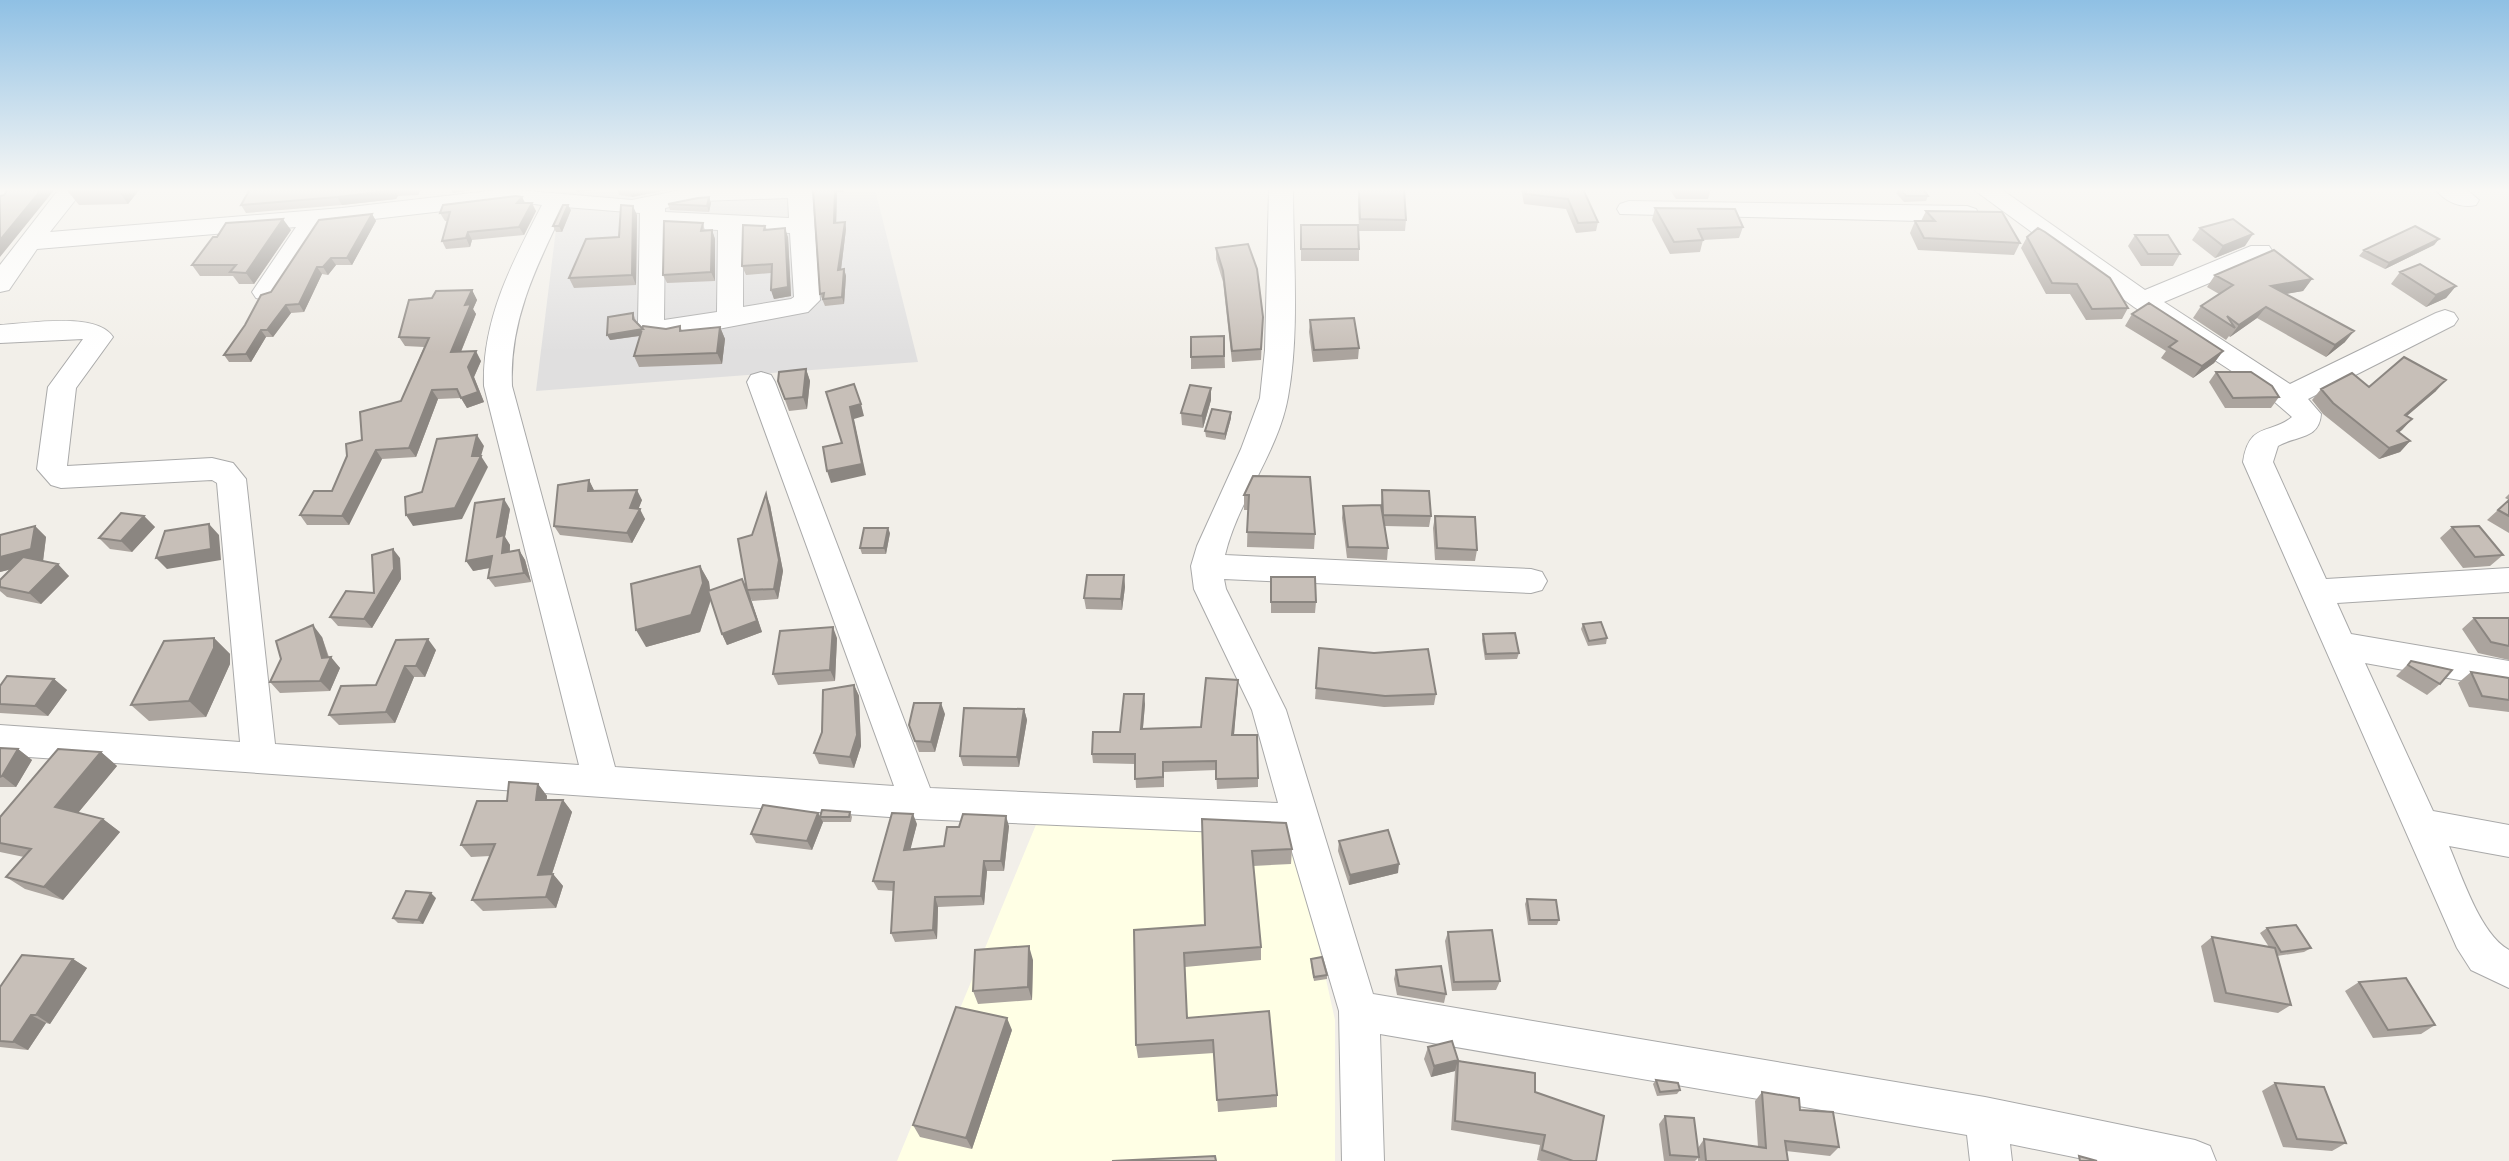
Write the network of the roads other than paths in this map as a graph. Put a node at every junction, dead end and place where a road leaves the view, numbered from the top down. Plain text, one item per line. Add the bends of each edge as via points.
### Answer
1 (28, 243) edge
2 (298, 243) edge
3 (538, 243) edge
4 (653, 243) edge
5 (731, 243) edge
6 (803, 243) edge
7 (1280, 243) edge
8 (2062, 243) edge
9 (2260, 252) dead end
10 (0, 284) edge
11 (265, 292) edge
12 (2143, 301) junction
13 (2445, 319) dead end
14 (730, 320) junction
15 (0, 334) edge
16 (761, 382) dead end
17 (2290, 396) junction
18 (1207, 566) junction
19 (2509, 580) edge
20 (1531, 581) dead end
21 (2317, 592) junction
22 (2339, 645) junction
23 (2509, 675) edge
24 (0, 740) edge
25 (260, 758) junction
26 (601, 781) junction
27 (918, 803) junction
28 (1300, 820) junction
29 (2420, 825) junction
30 (2509, 841) edge
31 (2509, 970) edge
32 (1359, 1011) junction
33 (1984, 1118) junction
34 (1363, 1161) edge
35 (1991, 1161) edge
36 (2195, 1161) edge

1 - 10 street
2 - 11 street
3 - 26 street via 505,322 495,368
4 - 14 street via 654,327 671,329
5 - 14 street
6 - 14 street via 807,300 799,306
7 - 18 street via 1274,398
8 - 12 street
9 - 12 street
12 - 17 street
13 - 17 street
15 - 25 street via 88,330 99,337 62,387 51,469 61,477 212,469 231,479
16 - 27 street
17 - 21 street via 2309,421 2264,440 2258,462
18 - 20 street
18 - 28 street via 1221,615 1269,710
19 - 21 street
21 - 22 street
22 - 23 street
22 - 29 street
24 - 25 street
25 - 26 street
26 - 27 street
27 - 28 street
28 - 32 street
29 - 30 street
29 - 31 street via 2476,947
32 - 33 street
32 - 34 street
33 - 35 street
33 - 36 street

